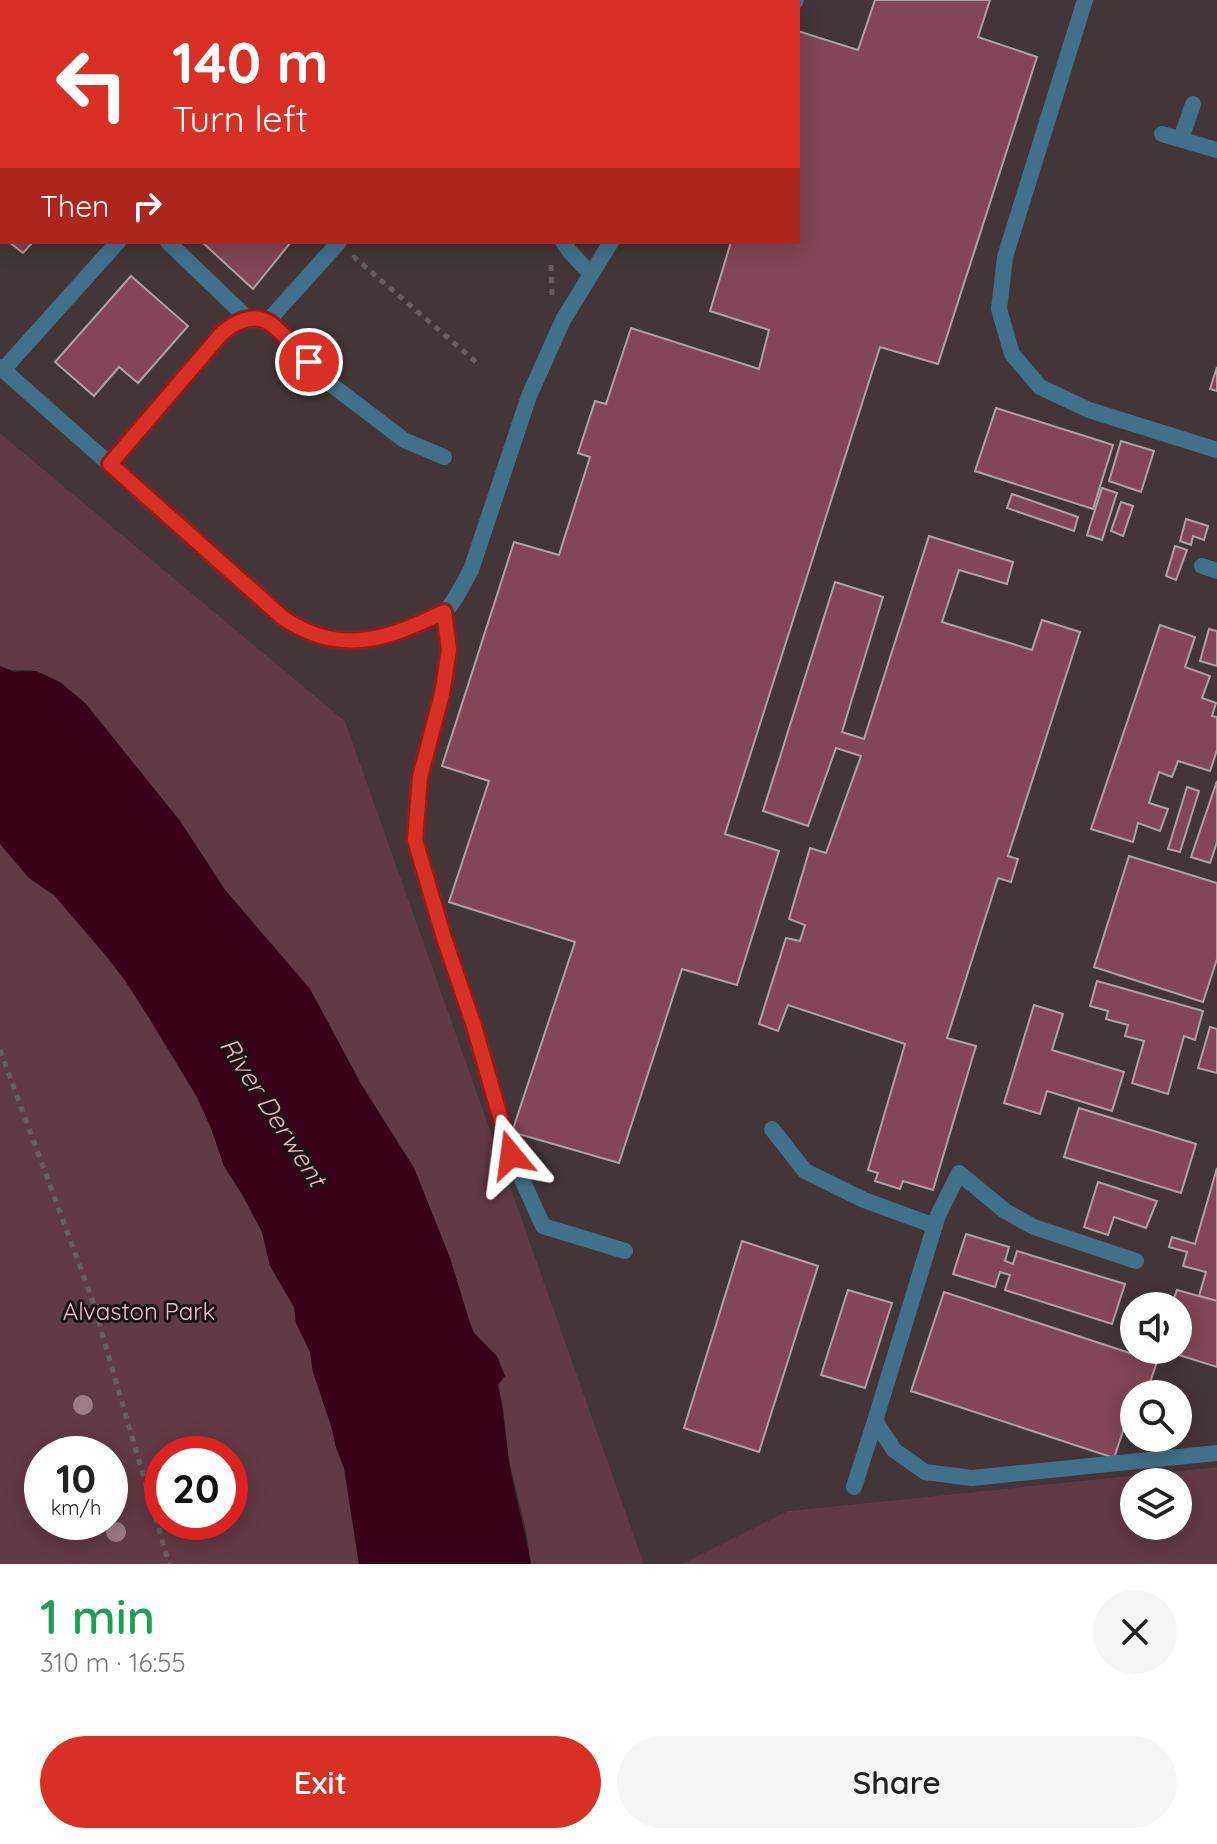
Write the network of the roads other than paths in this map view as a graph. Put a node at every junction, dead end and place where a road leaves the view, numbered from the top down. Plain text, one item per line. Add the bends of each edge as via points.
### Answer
1 (1085, 0) edge
2 (1193, 104) dead end
3 (1162, 134) dead end
4 (1181, 139) junction
5 (1217, 150) edge
6 (116, 244) edge
7 (170, 244) edge
8 (564, 244) edge
9 (610, 244) edge
10 (334, 247) edge
11 (591, 274) junction
12 (248, 319) junction
13 (268, 321) junction
14 (2, 369) edge
15 (1217, 450) edge
16 (444, 457) dead end
17 (110, 464) junction
18 (444, 612) junction
19 (772, 1129) dead end
20 (935, 1226) junction
21 (625, 1251) dead end
22 (1136, 1261) dead end
23 (875, 1421) junction
24 (1217, 1453) edge
25 (854, 1487) dead end

1 - 15 lane via 1005,257 999,309 1012,354 1040,387 1089,410
2 - 4 lane
3 - 4 lane
4 - 5 lane
6 - 14 lane
7 - 12 lane
8 - 11 lane
9 - 11 lane
10 - 13 lane
11 - 18 lane via 563,320 529,396 471,570
12 - 13 lane
12 - 17 lane via 222,333
13 - 16 lane via 329,383 404,440
14 - 17 lane
17 - 18 lane via 302,631 323,639 376,638
18 - 21 lane via 449,650 420,777 415,840 511,1155 543,1226
19 - 20 lane via 805,1171
20 - 22 lane via 959,1173 1034,1227
20 - 23 lane
23 - 24 lane via 894,1450 925,1472 972,1478
23 - 25 lane

